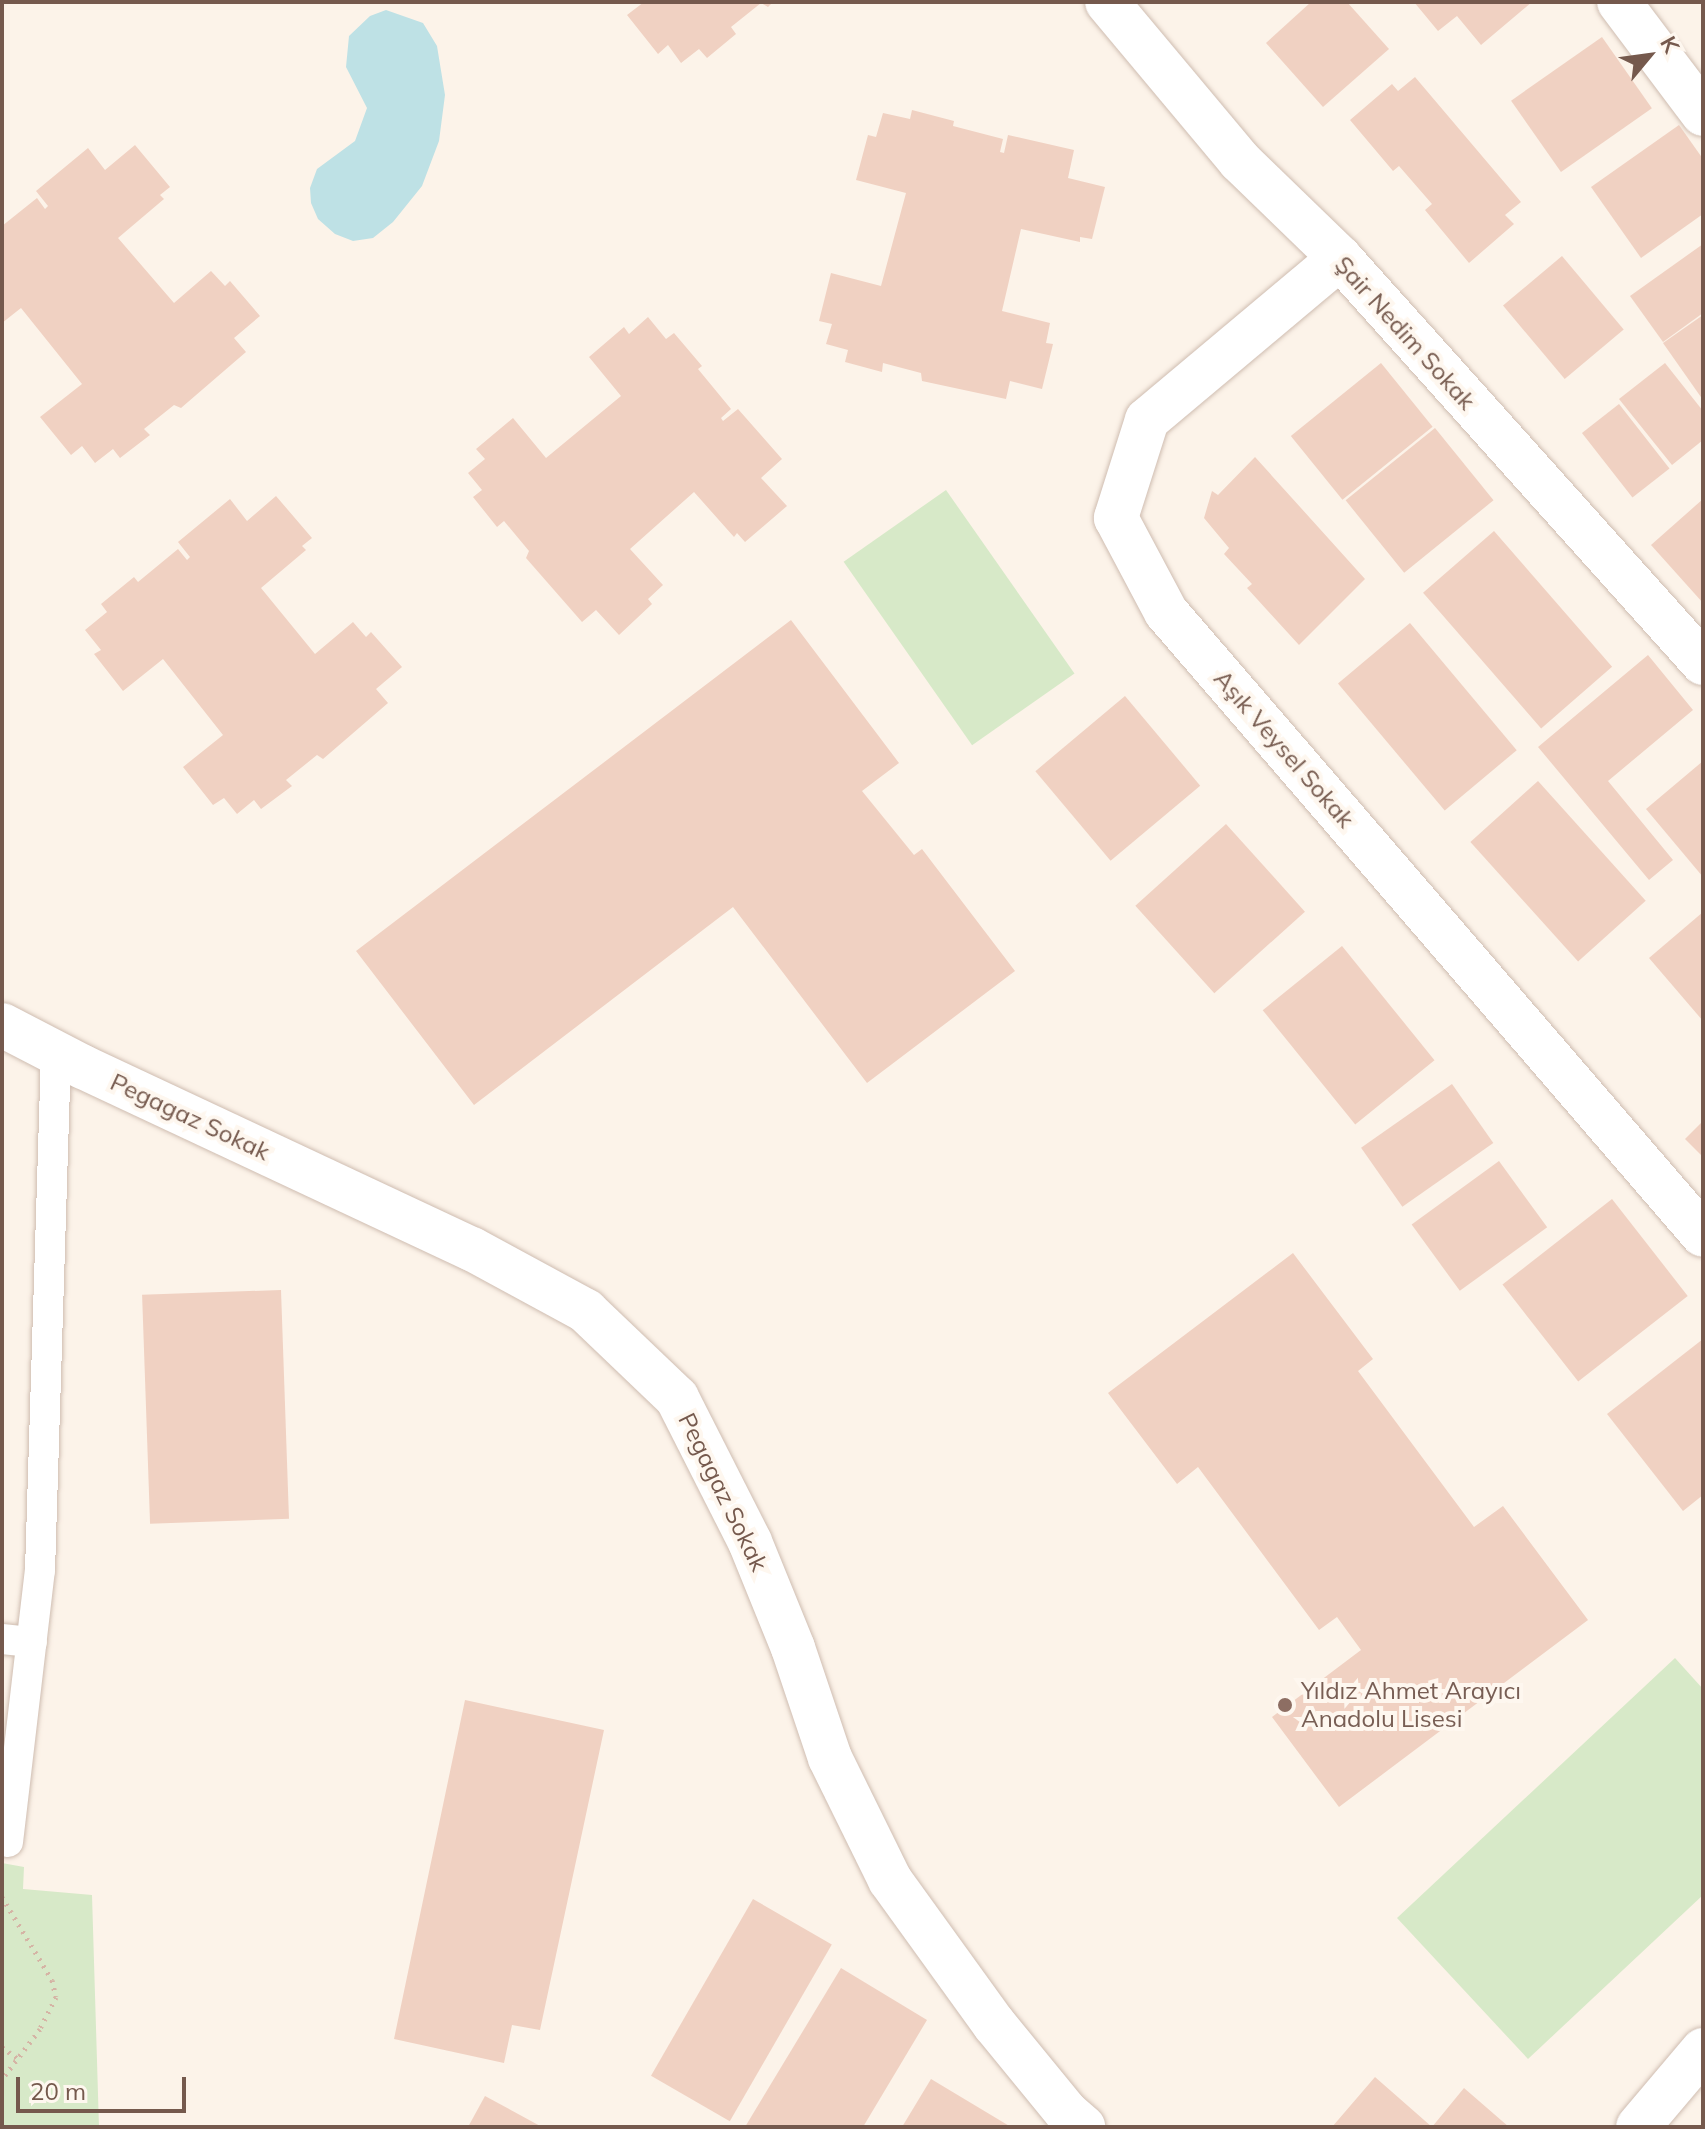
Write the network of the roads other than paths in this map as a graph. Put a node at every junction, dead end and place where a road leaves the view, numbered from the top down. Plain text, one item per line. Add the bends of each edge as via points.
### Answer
1 (1107, 2) edge
2 (1619, 2) edge
3 (1703, 114) edge
4 (1340, 258) junction
5 (1703, 663) edge
6 (2, 1025) edge
7 (56, 1053) junction
8 (1703, 1235) edge
9 (17, 1641) edge
10 (8, 1842) dead end
11 (1703, 2050) edge
12 (1083, 2127) edge
13 (1638, 2127) edge

1 - 4 street, Şair Nedim Sokak via 1240,161
2 - 3 street
4 - 5 street, Şair Nedim Sokak
4 - 8 street, Aşık Veysel Sokak via 1147,420 1116,518 1166,612
6 - 7 street, Pegagaz Sokak
7 - 9 lane via 40,1571
7 - 12 street, Pegagaz Sokak via 472,1249 586,1311 677,1398 750,1542 830,1758 890,1880 994,2024
9 - 10 lane
11 - 13 street

